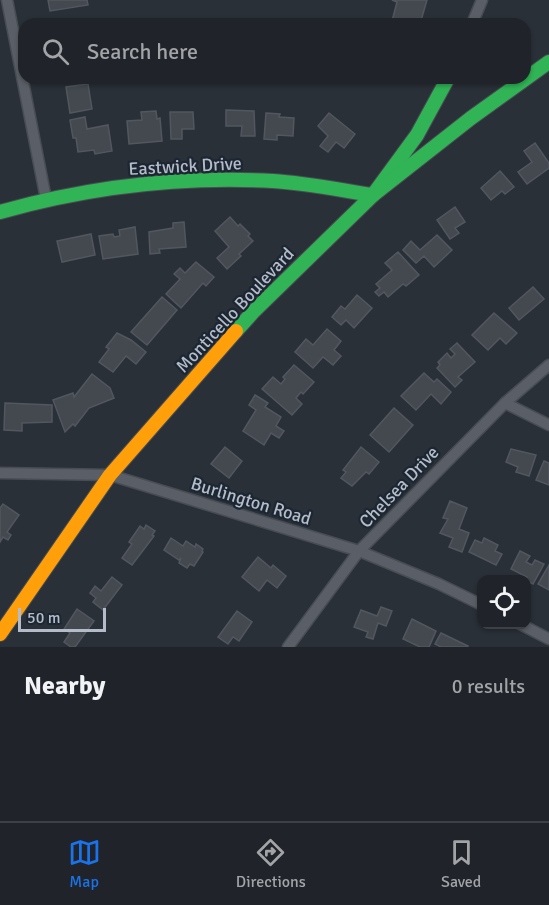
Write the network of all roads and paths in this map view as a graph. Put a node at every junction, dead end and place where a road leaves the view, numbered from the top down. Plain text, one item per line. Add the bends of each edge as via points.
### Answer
1 (7, 0) edge
2 (482, 0) edge
3 (474, 18) edge
4 (18, 56) edge
5 (549, 62) edge
6 (531, 75) edge
7 (23, 84) edge
8 (445, 84) edge
9 (518, 84) edge
10 (373, 195) junction
11 (46, 199) junction
12 (0, 212) edge
13 (549, 365) edge
14 (505, 403) junction
15 (549, 425) edge
16 (0, 473) edge
17 (110, 475) junction
18 (359, 551) junction
19 (477, 603) edge
20 (530, 629) edge
21 (0, 634) edge
22 (549, 639) edge
23 (288, 647) edge

1 - 4 street
2 - 3 street
5 - 6 main road, Monticello Boulevard
7 - 11 street
8 - 10 main road via 417,135
9 - 10 main road, Monticello Boulevard
10 - 11 main road, Eastwick Drive via 231,180 114,187
10 - 17 main road, Monticello Boulevard via 253,312
11 - 12 main road, Eastwick Drive
13 - 14 street, Chelsea Drive
14 - 15 street
14 - 18 street, Chelsea Drive
16 - 17 street, Burlington Road
17 - 18 street, Burlington Road
17 - 21 main road, Monticello Boulevard
18 - 19 street, Burlington Road
18 - 23 street, Chelsea Drive
20 - 22 street

